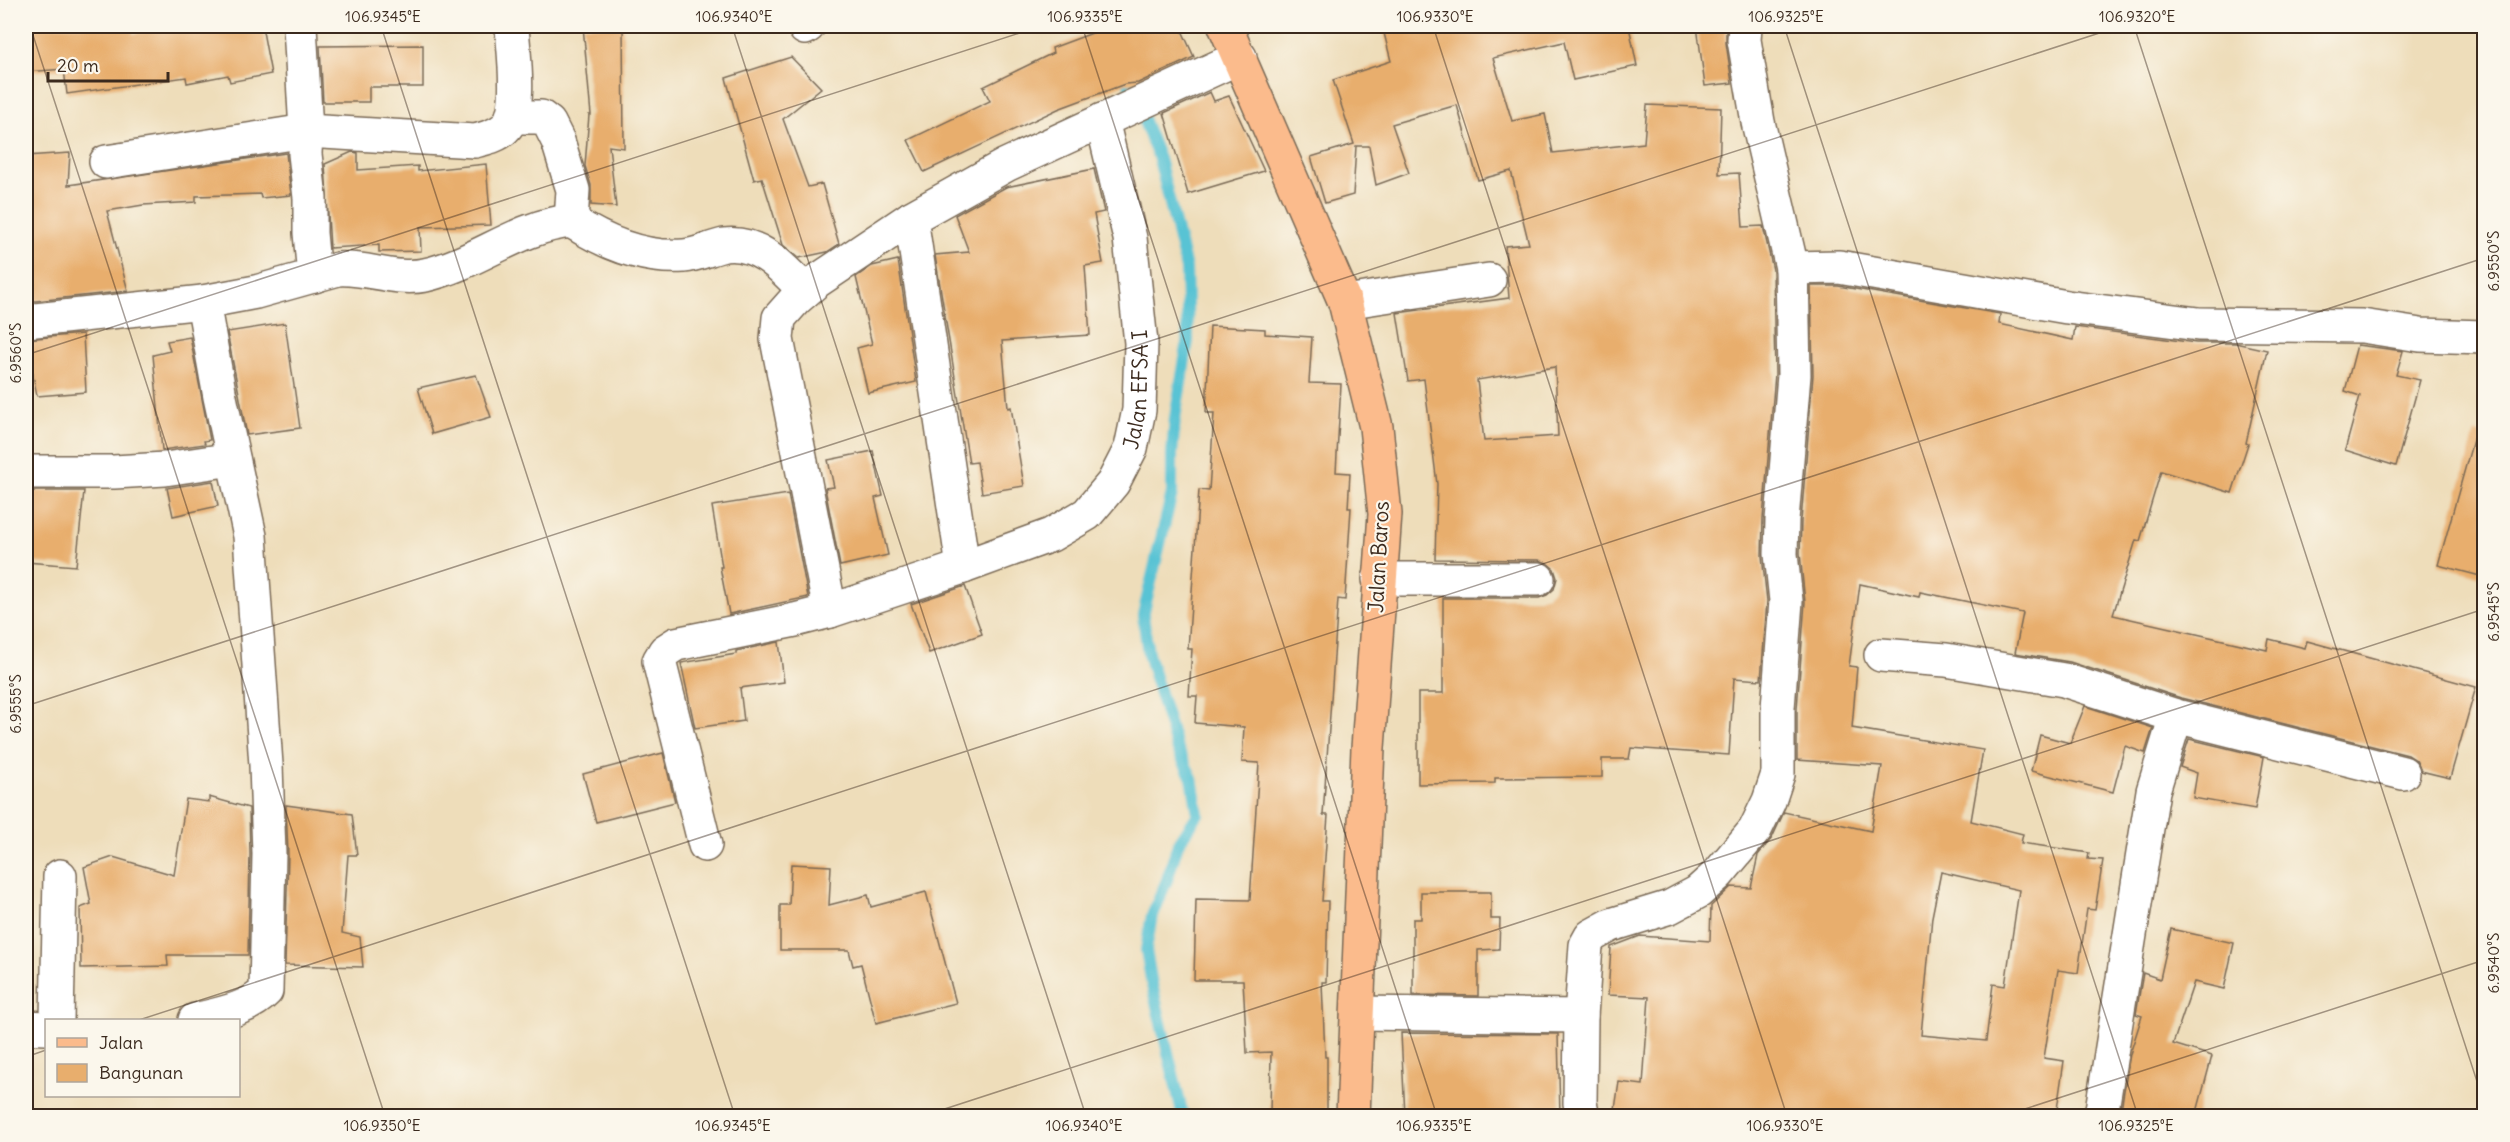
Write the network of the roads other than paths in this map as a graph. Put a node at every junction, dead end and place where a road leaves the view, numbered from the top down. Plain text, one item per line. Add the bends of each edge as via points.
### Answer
1 (300, 26) edge
2 (512, 26) edge
3 (1225, 26) edge
4 (1745, 26) edge
5 (1240, 57) junction
6 (512, 117) junction
7 (1108, 117) junction
8 (306, 131) junction
9 (106, 162) dead end
10 (911, 218) junction
11 (571, 221) junction
12 (1792, 268) junction
13 (314, 276) junction
14 (1489, 280) dead end
15 (806, 291) junction
16 (203, 302) junction
17 (1345, 302) junction
18 (26, 321) edge
19 (2484, 337) edge
20 (233, 459) junction
21 (26, 472) edge
22 (963, 567) junction
23 (1379, 579) junction
24 (1539, 579) dead end
25 (830, 611) junction
26 (1881, 655) dead end
27 (2176, 716) junction
28 (2403, 773) dead end
29 (705, 845) dead end
30 (60, 876) dead end
31 (1358, 1013) junction
32 (1581, 1017) junction
33 (57, 1019) edge
34 (198, 1019) edge
35 (26, 1026) edge
36 (45, 1028) edge
37 (1353, 1116) edge
38 (1583, 1116) edge
39 (2101, 1116) edge

1 - 8 street
2 - 6 street via 516,97
3 - 5 main road, Jalan Baros
4 - 12 street via 1758,122
5 - 7 street
5 - 17 main road, Jalan Baros
6 - 8 street via 498,133 475,141
6 - 11 street via 540,117 549,123 573,190
7 - 10 street via 1006,165
7 - 22 street, Jalan EFSA I via 1130,238 1141,343 1138,410 1131,448 1113,483 1087,514 1051,535
8 - 9 street
8 - 13 street
10 - 15 street
10 - 22 street
11 - 13 street via 538,227 427,275 395,277 348,268
11 - 15 street via 604,240 648,254 683,256 735,244 749,248 780,263
12 - 19 street via 1839,267 2067,307 2198,324 2362,326 2420,335
12 - 32 street via 1794,375 1782,520 1786,601 1778,708 1778,774 1755,830 1712,880 1670,908 1611,925 1591,936 1586,945
13 - 16 street
14 - 17 street
15 - 25 street via 779,318 777,339
16 - 18 street
16 - 20 street
17 - 23 main road, Jalan Baros via 1376,427 1385,514
20 - 21 street via 165,469
20 - 34 street via 250,536 265,731 268,974 266,991 257,1000
22 - 25 street, Jalan EFSA I
23 - 24 street
23 - 31 main road, Jalan Baros
25 - 29 street, Jalan EFSA I via 676,644 659,661
26 - 27 street via 1946,660 2064,680
27 - 28 street
27 - 39 street via 2153,791
30 - 33 street
31 - 32 street
31 - 37 main road, Jalan Baros
32 - 38 street
35 - 36 street

